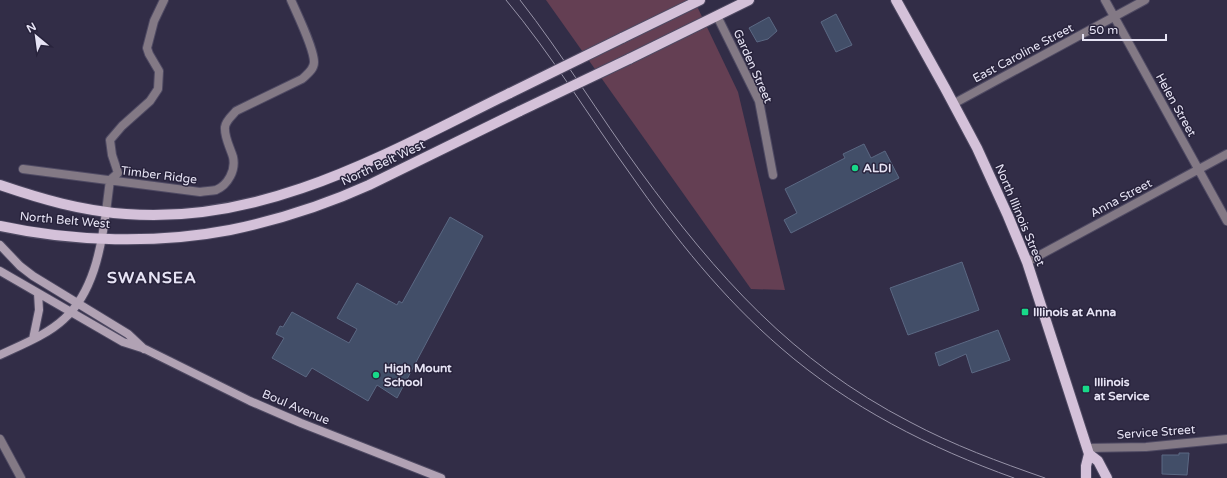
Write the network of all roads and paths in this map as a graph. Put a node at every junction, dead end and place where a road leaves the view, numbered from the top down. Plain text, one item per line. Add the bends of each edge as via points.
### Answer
1 (164, 0) edge
2 (291, 0) edge
3 (700, 0) edge
4 (749, 0) edge
5 (896, 0) edge
6 (1104, 0) edge
7 (1145, 0) edge
8 (717, 16) junction
9 (1114, 17) junction
10 (953, 104) junction
11 (1227, 154) edge
12 (23, 170) dead end
13 (1199, 170) junction
14 (773, 175) dead end
15 (110, 180) junction
16 (0, 185) edge
17 (106, 212) junction
18 (1227, 221) edge
19 (0, 226) edge
20 (102, 238) junction
21 (0, 245) edge
22 (1027, 262) junction
23 (0, 271) edge
24 (38, 293) junction
25 (78, 303) junction
26 (71, 313) junction
27 (33, 339) junction
28 (145, 349) junction
29 (0, 356) edge
30 (0, 438) edge
31 (1227, 439) edge
32 (1088, 451) junction
33 (21, 478) edge
34 (441, 478) edge
35 (1086, 478) edge
36 (1107, 478) edge

1 - 15 street, Timber Ridge via 154,21 147,48 159,71 158,89 150,101 110,140 118,173
2 - 15 street, Timber Ridge via 310,43 314,63 311,71 302,79 236,111 229,118 225,125 225,135 233,159 233,171 228,182 216,190 200,192
3 - 17 main road, North Belt West, bridge via 368,162 315,185 235,207 196,213 148,215
4 - 8 main road, North Belt West
5 - 10 main road, North Illinois Street
6 - 9 street, Helen Street
7 - 9 street, East Caroline Street
8 - 14 street, Garden Street via 759,101
8 - 20 main road, North Belt West, bridge via 345,196 297,213 212,232 154,238
9 - 10 street, East Caroline Street
9 - 13 street, Helen Street
10 - 22 main road, North Illinois Street via 977,148
11 - 13 street, Anna Street
12 - 15 street, Timber Ridge
13 - 18 street, Helen Street
13 - 22 street, Anna Street
15 - 17 street
16 - 17 main road, North Belt West via 76,208
17 - 20 street
19 - 20 main road, North Belt West via 39,233
20 - 25 street via 88,286
21 - 25 street, Boul Avenue via 33,276
22 - 32 main road, North Illinois Street
23 - 24 street, Boul Avenue
24 - 26 street, Boul Avenue
24 - 27 street via 39,310
25 - 26 street
25 - 28 street, Boul Avenue via 128,334
26 - 27 street
26 - 28 street, Boul Avenue via 123,342
27 - 29 street
28 - 34 street, Boul Avenue via 301,424
30 - 33 street
31 - 32 street, Service Street
32 - 35 main road, North Illinois Street
32 - 36 main road, North Illinois Street via 1098,461

